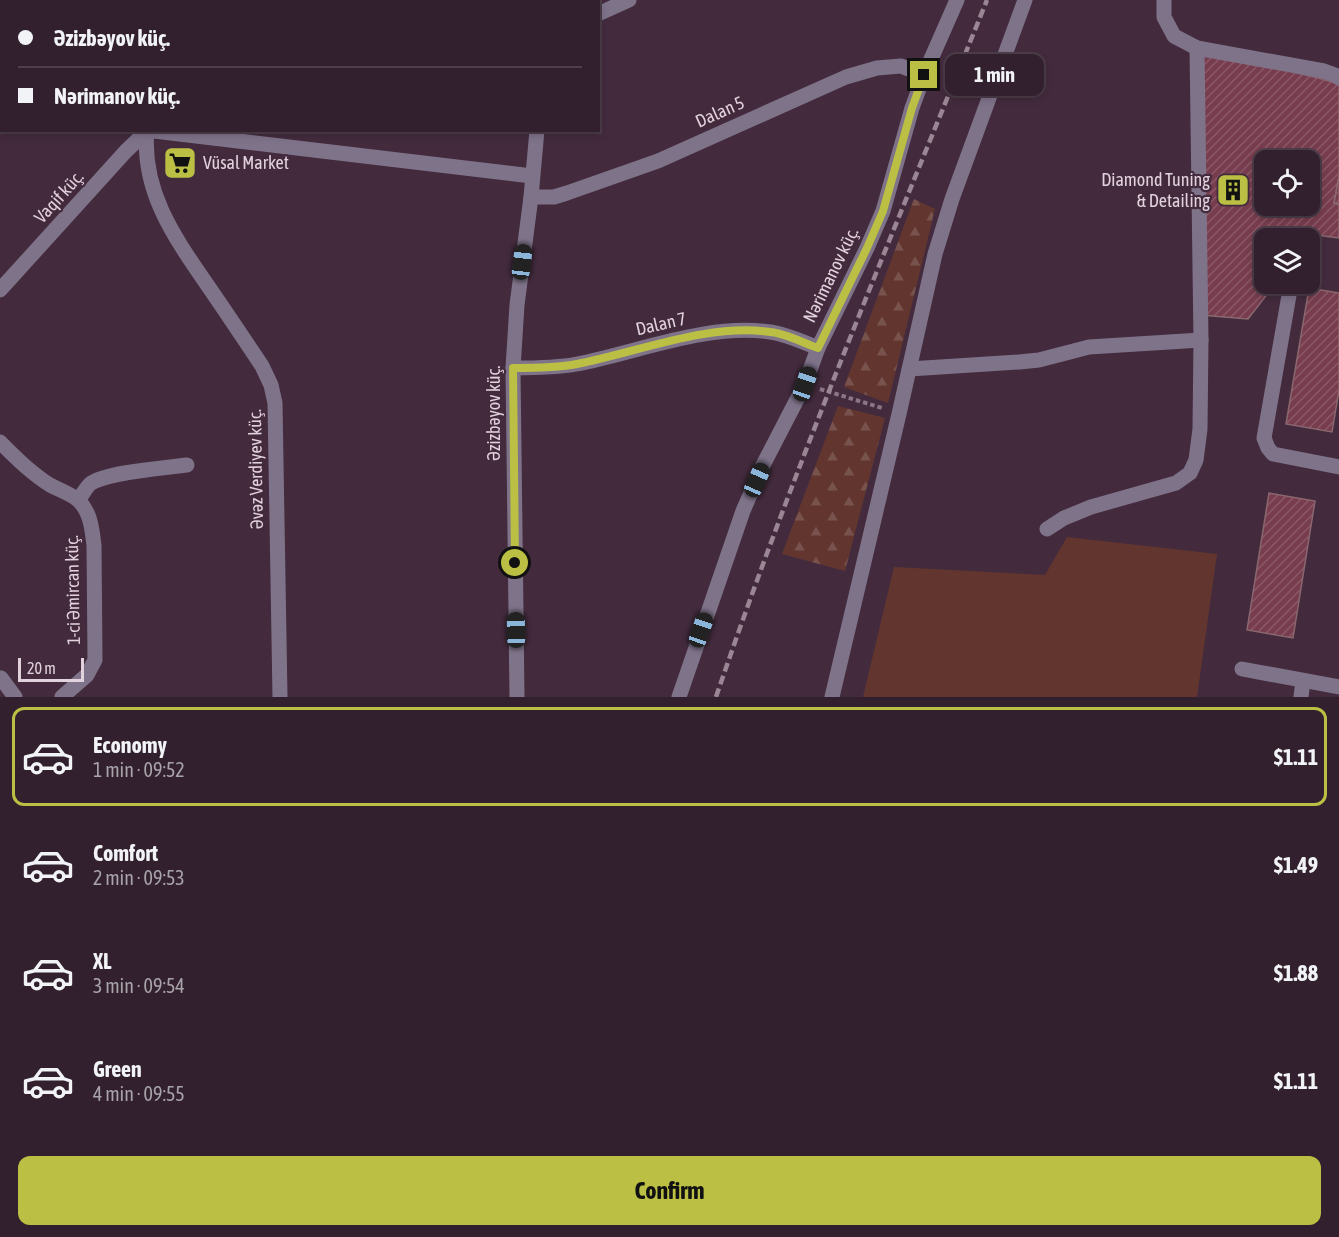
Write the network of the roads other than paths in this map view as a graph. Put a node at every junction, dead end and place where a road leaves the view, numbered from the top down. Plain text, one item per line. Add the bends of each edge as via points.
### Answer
1 (629, 0) edge
2 (957, 0) edge
3 (1025, 0) edge
4 (1164, 0) edge
5 (600, 13) edge
6 (1197, 48) junction
7 (924, 75) junction
8 (1339, 78) edge
9 (146, 132) edge
10 (147, 132) edge
11 (156, 132) edge
12 (537, 132) edge
13 (532, 176) junction
14 (531, 197) junction
15 (0, 290) edge
16 (1289, 294) edge
17 (1201, 340) junction
18 (818, 348) junction
19 (513, 368) junction
20 (909, 369) junction
21 (0, 442) edge
22 (187, 465) dead end
23 (1339, 467) edge
24 (78, 500) junction
25 (1047, 529) dead end
26 (1242, 669) dead end
27 (2, 678) dead end
28 (1303, 681) junction
29 (1339, 687) edge
30 (15, 697) edge
31 (62, 697) edge
32 (280, 697) edge
33 (517, 697) edge
34 (679, 697) edge
35 (832, 697) edge
36 (1301, 697) edge

1 - 5 street
2 - 7 street, Nərimanov küç.
3 - 20 street via 952,199
4 - 6 street via 1164,17 1174,36
6 - 8 street
6 - 17 street
7 - 14 street, Dalan 5 via 901,66 846,77 658,161 567,193
7 - 18 street, Nərimanov küç. via 883,211
9 - 15 street, Vaqif küç.
10 - 32 street, Əvəz Verdiyev küç. via 146,162 164,217 271,385 275,403
11 - 13 street
12 - 13 street, Əzizbəyov küç.
13 - 14 street, Əzizbəyov küç.
14 - 19 street, Əzizbəyov küç.
16 - 23 street via 1264,438 1273,454
17 - 20 street via 1089,347 1029,361
17 - 25 street via 1200,429 1190,473 1176,483 1091,507
18 - 19 street, Dalan 7 via 772,332 744,330 699,335 576,364
18 - 34 street, Nərimanov küç. via 805,384 743,511
19 - 33 street, Əzizbəyov küç.
20 - 35 street
21 - 24 street via 37,476
22 - 24 street via 102,478 90,484
24 - 31 street, 1-ci Əmircan küç. via 92,528 95,660 87,675
26 - 28 street
27 - 30 street
28 - 29 street
28 - 36 street

